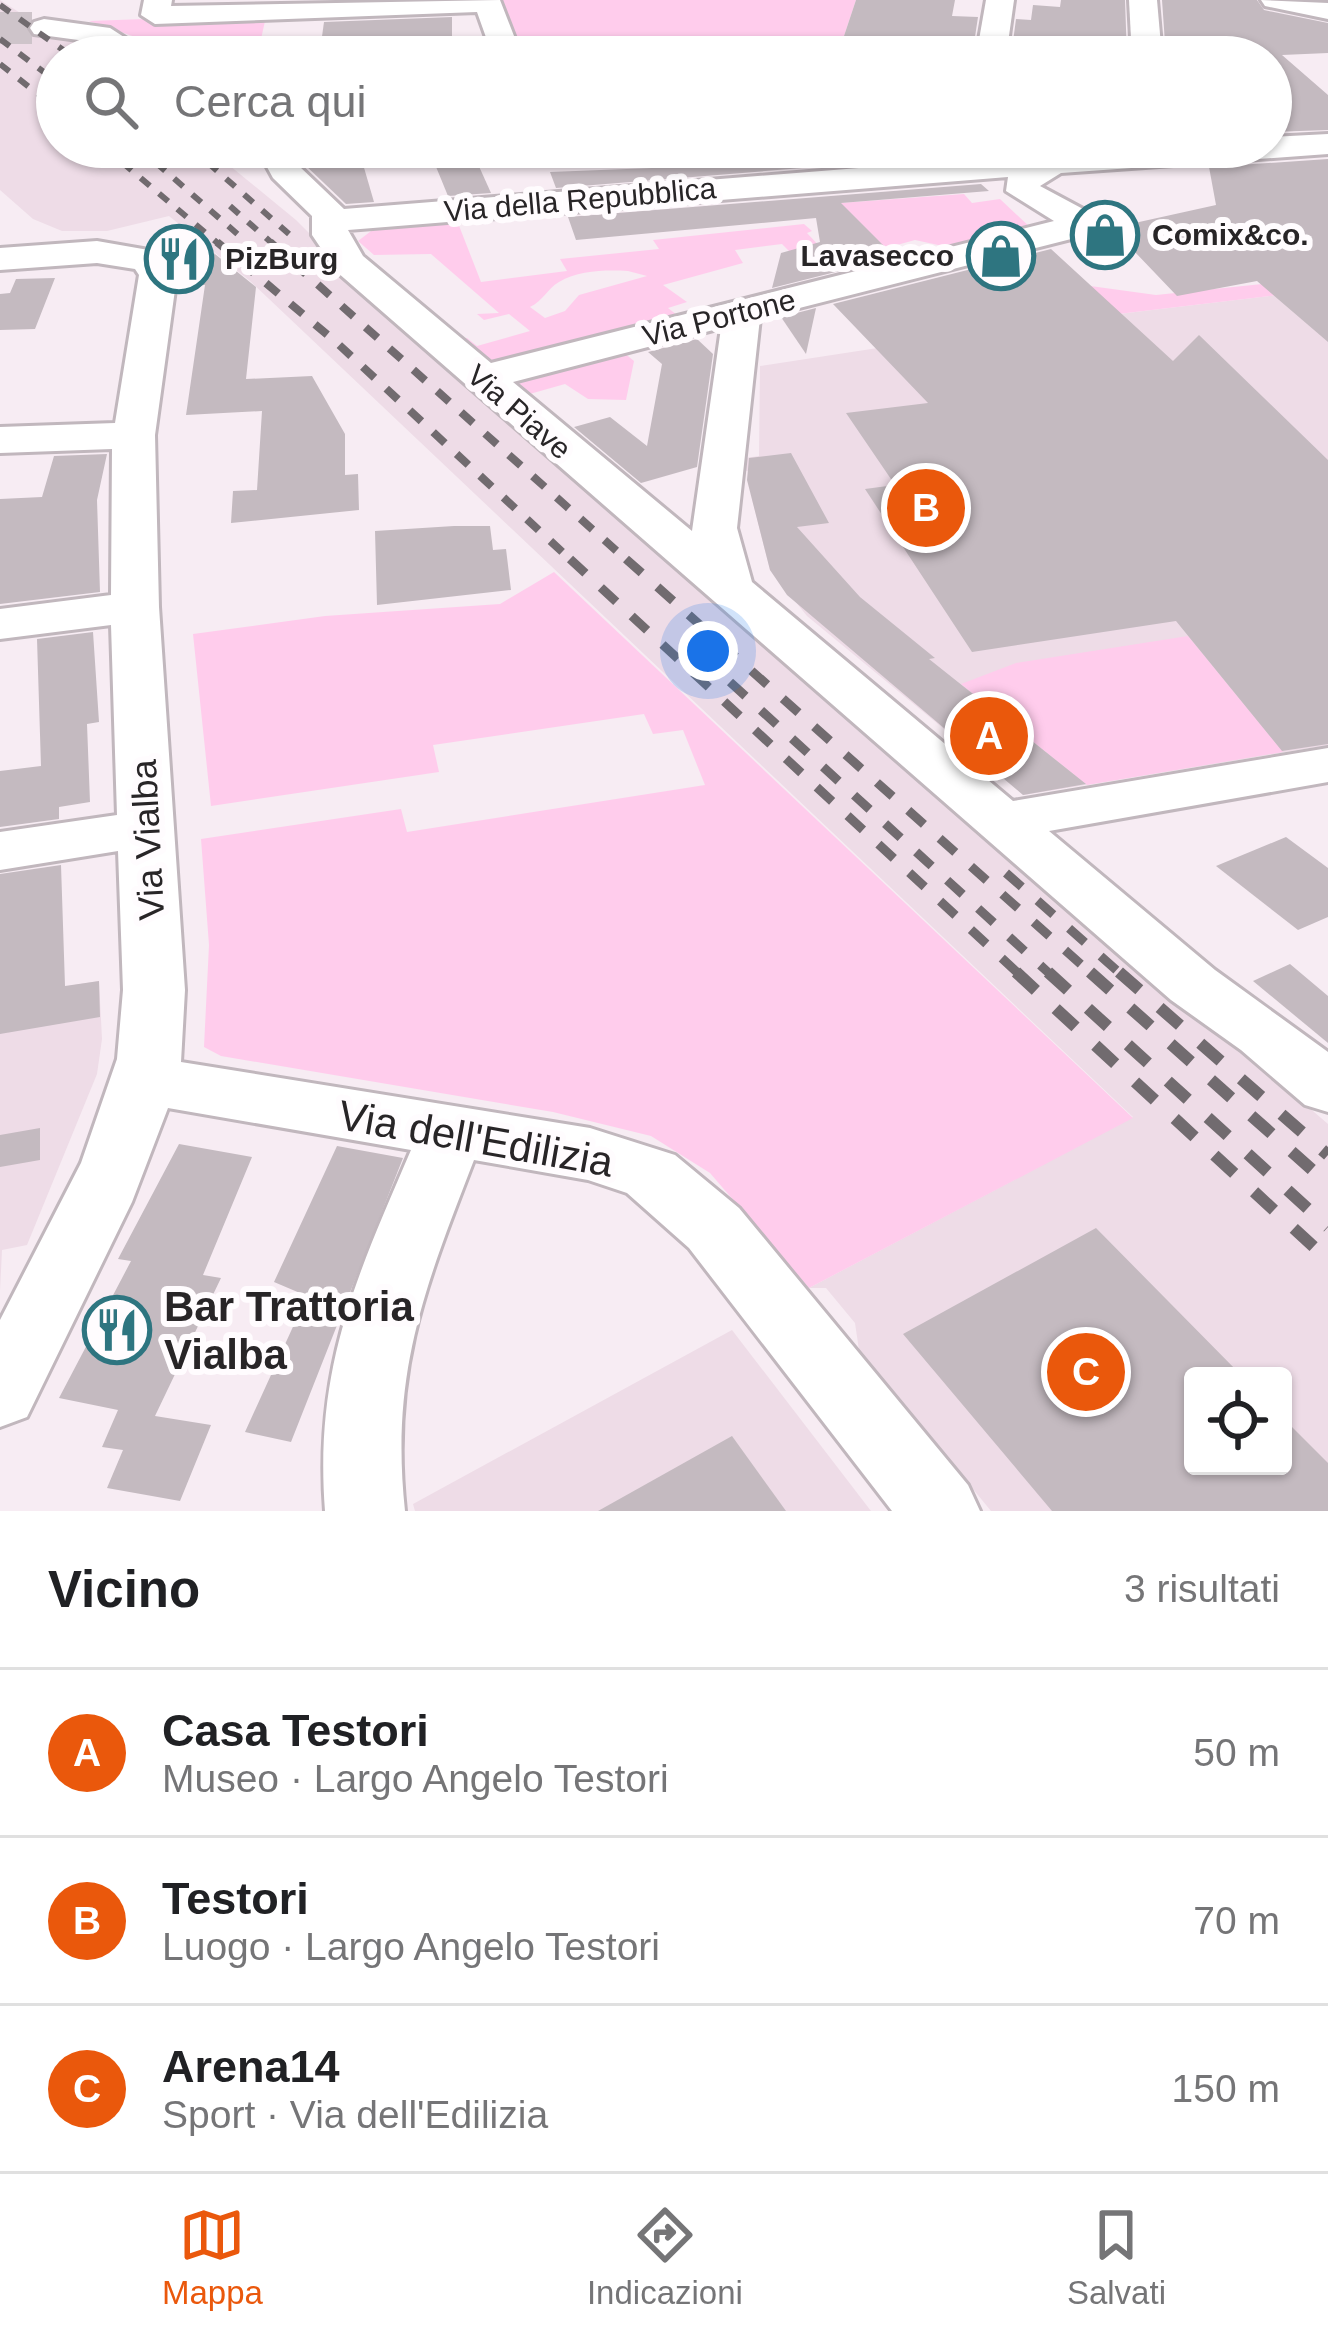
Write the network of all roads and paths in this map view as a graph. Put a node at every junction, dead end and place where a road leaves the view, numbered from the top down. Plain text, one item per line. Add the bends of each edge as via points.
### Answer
1 (1000, 0) edge
2 (1143, 0) edge
3 (1287, 1) edge
4 (156, 8) edge
5 (1328, 11) edge
6 (286, 15) edge
7 (44, 28) tunnel mouth
8 (103, 36) edge
9 (499, 36) edge
10 (994, 36) edge
11 (1146, 36) edge
12 (1328, 144) edge
13 (1292, 145) edge
14 (283, 168) edge
15 (902, 168) edge
16 (1044, 168) edge
17 (330, 221) junction
18 (0, 259) edge
19 (737, 313) junction
20 (480, 378) junction
21 (134, 435) junction
22 (0, 440) edge
23 (716, 499) junction
24 (648, 521) junction
25 (729, 587) junction
26 (135, 591) junction
27 (0, 624) edge
28 (1328, 765) edge
29 (1006, 820) junction
30 (146, 829) junction
31 (0, 851) edge
32 (145, 1080) junction
33 (1328, 1088) edge
34 (452, 1132) junction
35 (0, 1394) edge
36 (365, 1511) edge
37 (940, 1511) edge

1 - 10 street
2 - 11 street
3 - 5 street
4 - 6 street
6 - 9 street via 486,3
7 - 8 street
12 - 13 street
14 - 17 street, Via Piave via 323,204
15 - 17 street, Via della Repubblica
16 - 19 street, Via Portone via 1022,182 1023,190 1063,209 1073,223 1066,229
17 - 20 street, Via Piave via 333,243 350,264
18 - 21 street, Via Vialba via 97,252 147,260 157,270
19 - 20 street, Via Portone
19 - 23 street
20 - 24 street, Via Piave
21 - 22 street
21 - 26 street, Via Vialba
23 - 24 street
23 - 25 street via 714,528
24 - 25 street, Via Piave
25 - 29 street, Via Piave
26 - 27 street
26 - 30 street, Via Vialba
28 - 29 street
29 - 33 street via 1192,985
30 - 31 street
30 - 32 street, Via Vialba via 154,990
32 - 34 street, Via dell'Edilizia
32 - 35 street, Via Vialba via 118,1155
34 - 36 street via 370,1339 358,1422
34 - 37 street, Via dell'Edilizia via 590,1154 673,1188 778,1305

